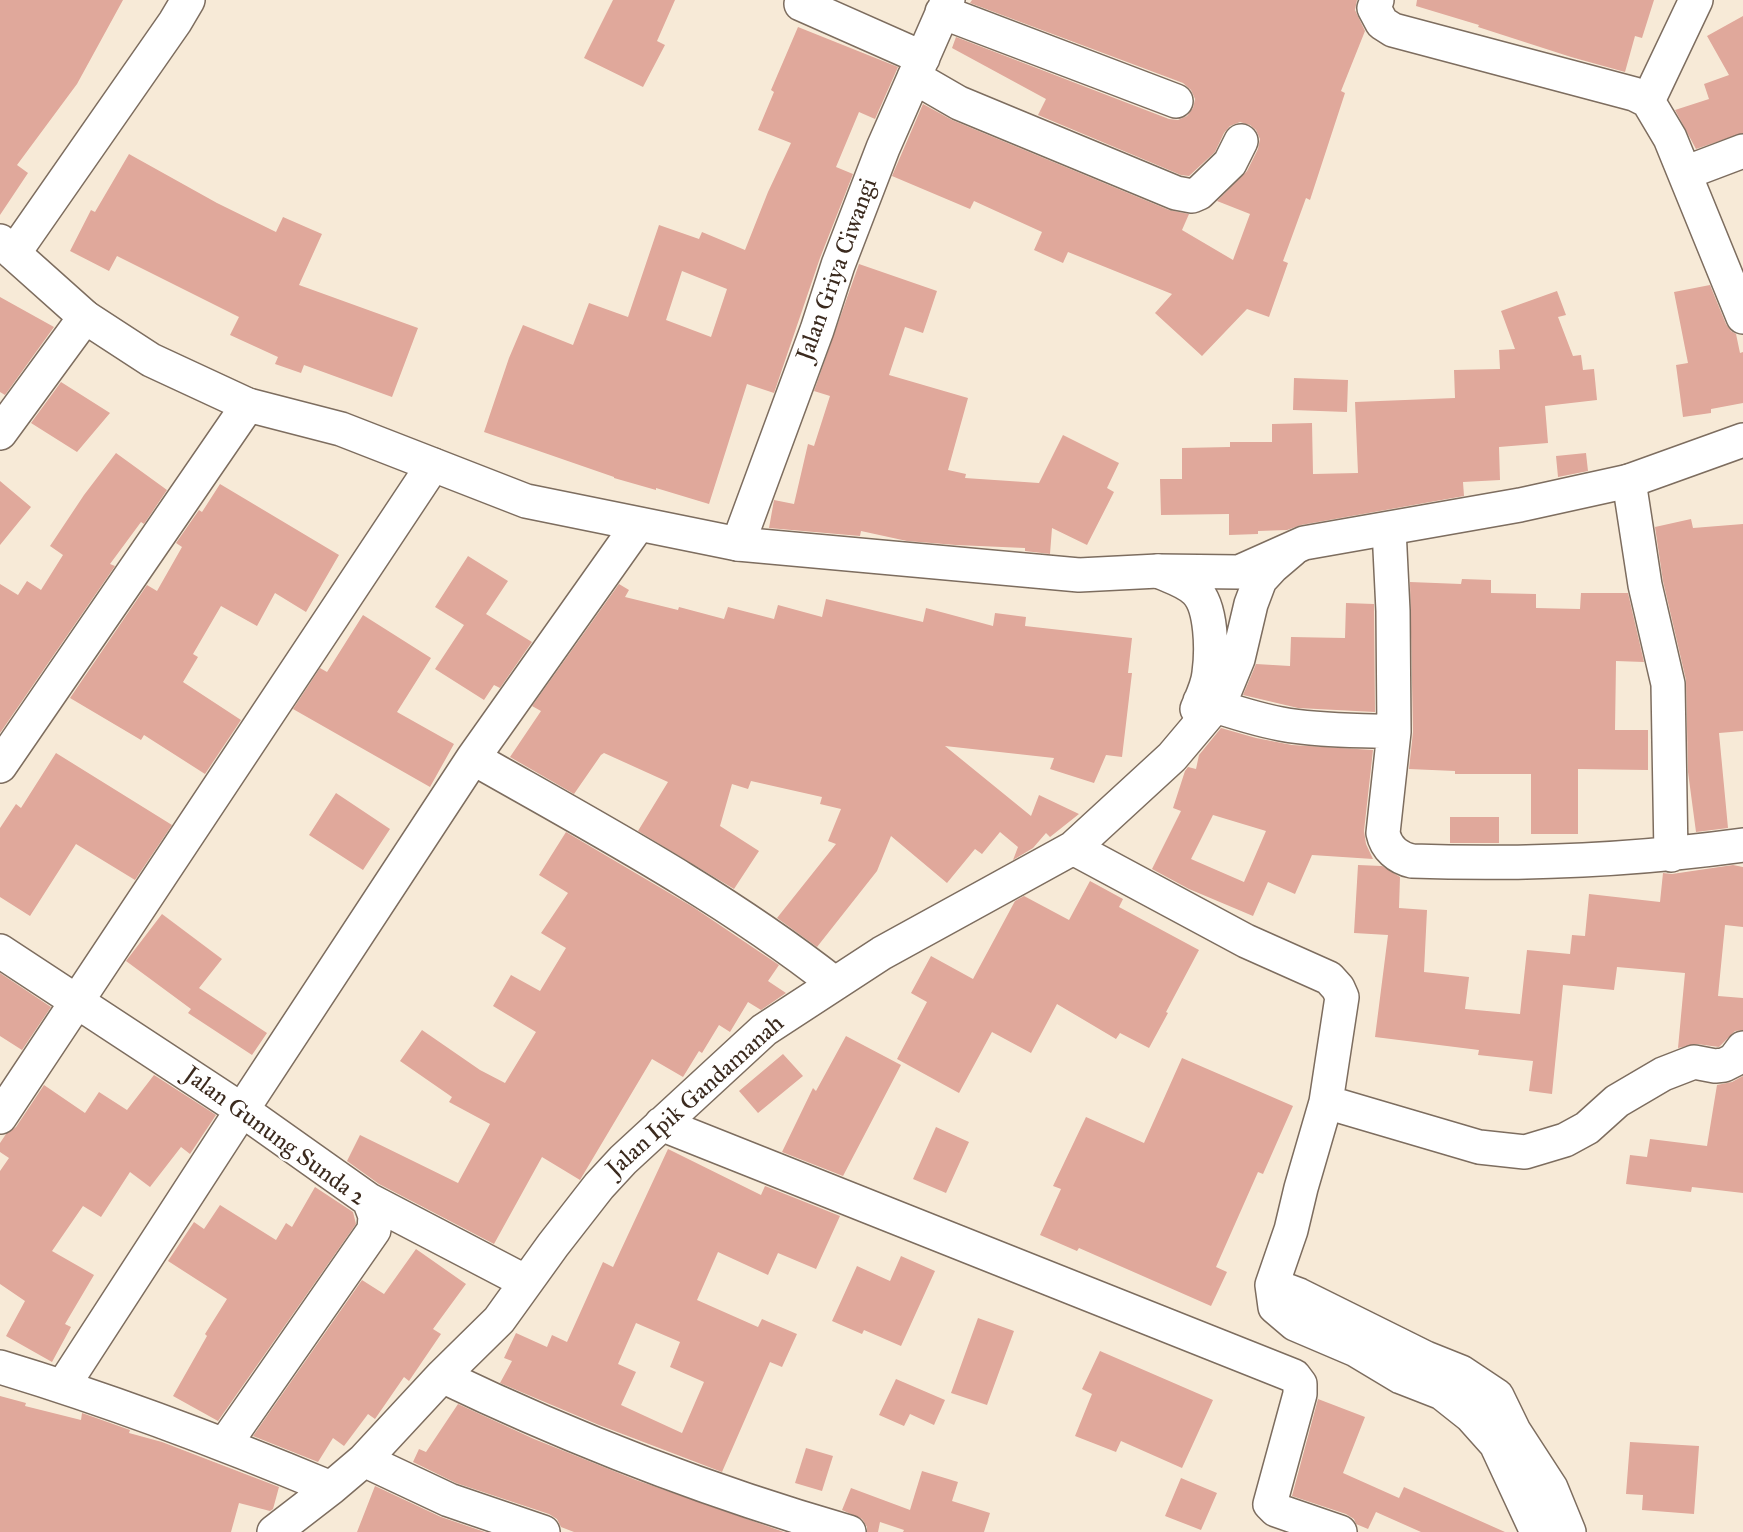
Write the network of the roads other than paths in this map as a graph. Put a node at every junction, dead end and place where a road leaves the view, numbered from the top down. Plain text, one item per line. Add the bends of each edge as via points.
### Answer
1 (188, 0) edge
2 (1377, 0) edge
3 (1672, 0) edge
4 (1696, 0) edge
5 (801, 4) dead end
6 (945, 6) edge
7 (918, 67) junction
8 (1641, 97) junction
9 (1176, 101) dead end
10 (1240, 141) dead end
11 (1743, 151) edge
12 (1685, 173) junction
13 (7, 247) edge
14 (85, 317) junction
15 (1743, 317) edge
16 (248, 405) junction
17 (0, 433) edge
18 (1743, 440) edge
19 (433, 465) junction
20 (1629, 481) junction
21 (638, 525) junction
22 (1389, 529) junction
23 (1304, 543) junction
24 (738, 544) junction
25 (1158, 571) junction
26 (1208, 704) junction
27 (1394, 732) junction
28 (474, 758) junction
29 (0, 766) edge
30 (1743, 844) edge
31 (1073, 848) junction
32 (1671, 855) junction
33 (0, 951) edge
34 (834, 983) junction
35 (77, 1001) junction
36 (1743, 1048) edge
37 (1326, 1102) junction
38 (242, 1110) junction
39 (0, 1117) edge
40 (661, 1124) junction
41 (369, 1200) junction
42 (526, 1282) junction
43 (1272, 1285) junction
44 (0, 1367) edge
45 (442, 1376) junction
46 (63, 1386) junction
47 (1497, 1396) junction
48 (1471, 1416) junction
49 (225, 1444) junction
50 (364, 1460) junction
51 (331, 1488) junction
52 (1326, 1530) edge
53 (275, 1531) edge
54 (543, 1532) edge
55 (849, 1532) edge
56 (1538, 1532) edge
57 (1569, 1532) edge

1 - 13 street
2 - 8 street via 1374,8 1382,23 1393,30
3 - 8 street
4 - 8 street
5 - 7 street
6 - 7 street, Jalan Griya Ciwangi
6 - 9 street
7 - 10 street via 959,103 1176,193 1199,193 1230,163
7 - 24 street, Jalan Griya Ciwangi via 838,265
8 - 12 street via 1670,138
11 - 12 street
12 - 15 street
13 - 14 street
14 - 16 street via 151,360
14 - 17 street
16 - 19 street via 341,429
16 - 29 street
18 - 20 street
19 - 21 street via 526,501
19 - 35 street
20 - 22 street
20 - 32 street via 1645,585 1668,684
21 - 24 street
21 - 28 street
22 - 23 street
22 - 27 street
23 - 25 street via 1239,572
23 - 26 street, Jalan Ipik Gandamanah via 1260,580 1238,659 1224,693
24 - 25 street via 1079,576
25 - 26 street, Jalan Ipik Gandamanah via 1197,591 1203,601 1211,647
26 - 27 street via 1283,724
26 - 31 street, Jalan Ipik Gandamanah via 1172,757
27 - 32 street via 1383,833 1385,842 1402,858 1484,863
28 - 34 street via 734,910
28 - 38 street
30 - 32 street
31 - 34 street, Jalan Ipik Gandamanah
31 - 37 street via 1246,941 1329,978 1342,997
33 - 35 street, Jalan Gunung Sunda 2
34 - 40 street, Jalan Ipik Gandamanah via 764,1030
35 - 38 street, Jalan Gunung Sunda 2
35 - 39 street
36 - 37 street via 1724,1065 1694,1062 1663,1074 1617,1101 1587,1128 1565,1140 1525,1152 1479,1147
37 - 43 street
38 - 41 street, Jalan Gunung Sunda 2
38 - 46 street
40 - 42 street, Jalan Ipik Gandamanah via 599,1186
40 - 52 street via 1294,1376 1300,1384 1300,1394 1270,1504
41 - 42 street
41 - 49 street, Jalan Gunung Sunda 2 via 375,1215 374,1230
42 - 45 street, Jalan Ipik Gandamanah via 499,1320
43 - 47 street via 1461,1372
43 - 48 street via 1275,1307 1295,1324 1442,1394
44 - 46 street
45 - 50 street, Jalan Ipik Gandamanah
45 - 55 street via 570,1435 786,1514
46 - 49 street
47 - 48 street
47 - 57 street via 1514,1431 1551,1488
48 - 56 street via 1496,1444
49 - 51 street
50 - 51 street, Jalan Ipik Gandamanah
50 - 54 street via 449,1500
51 - 53 street, Jalan Ipik Gandamanah

